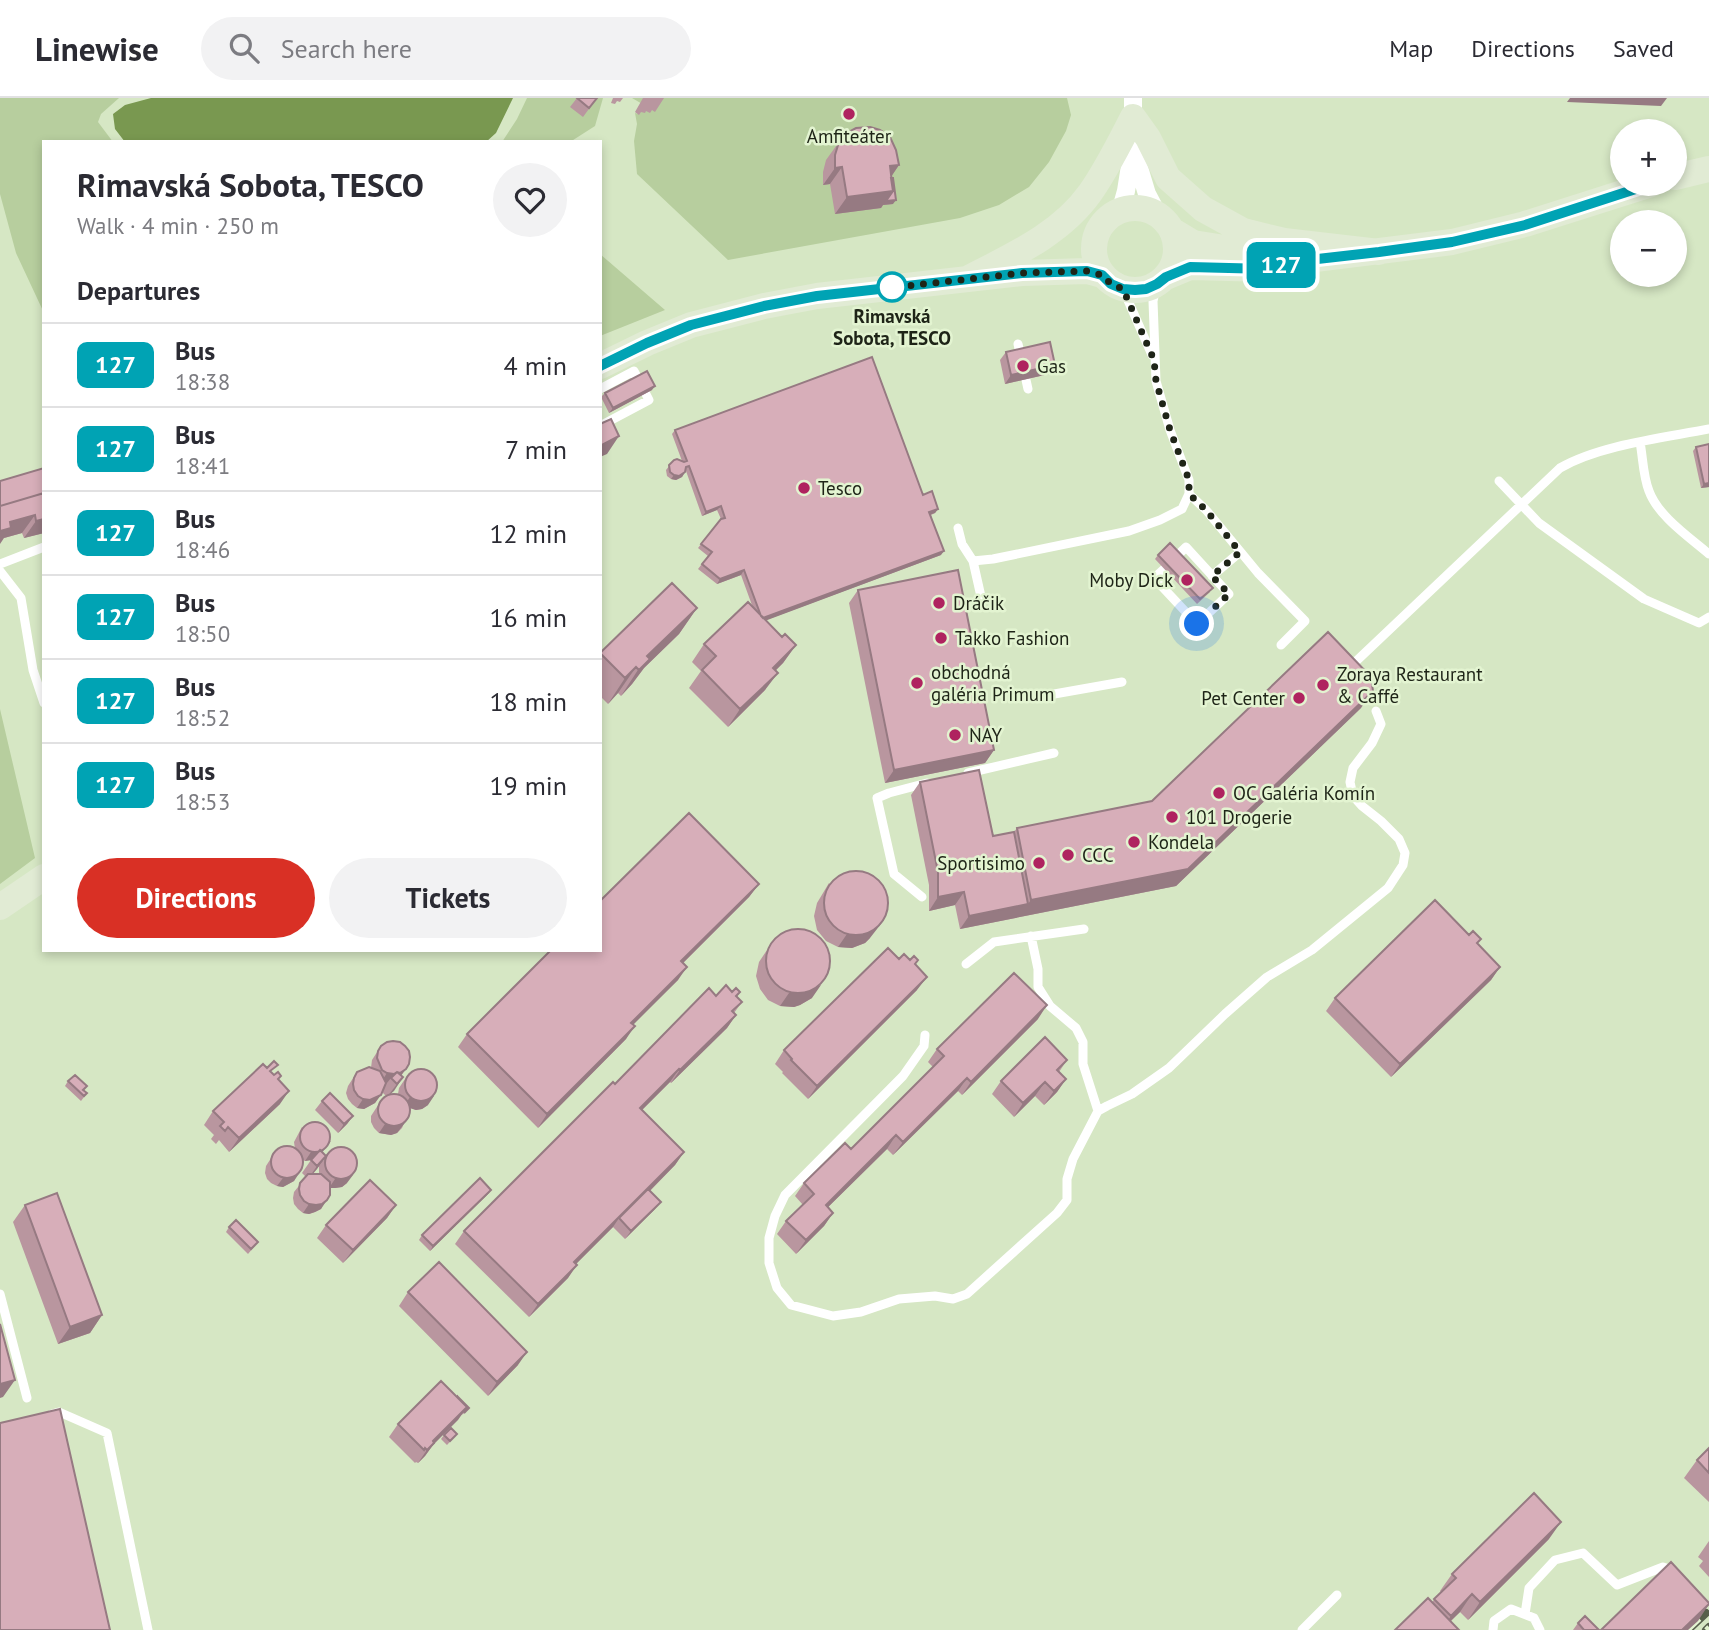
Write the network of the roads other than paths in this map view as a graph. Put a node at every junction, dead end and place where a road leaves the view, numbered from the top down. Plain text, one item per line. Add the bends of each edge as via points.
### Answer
1 (1133, 107) edge
2 (1133, 147) junction
3 (1709, 169) edge
4 (1687, 174) edge
5 (1614, 196) edge
6 (1121, 209) junction
7 (1165, 222) junction
8 (1094, 238) junction
9 (1379, 252) junction
10 (1291, 262) junction
11 (1022, 273) junction
12 (967, 279) junction
13 (1162, 280) junction
14 (1112, 282) junction
15 (1018, 344) dead end
16 (1154, 360) junction
17 (607, 380) edge
18 (627, 387) edge
19 (1028, 389) dead end
20 (610, 396) edge
21 (632, 397) edge
22 (615, 406) edge
23 (637, 406) junction
24 (616, 421) junction
25 (602, 425) edge
26 (1709, 429) edge
27 (1640, 442) junction
28 (1499, 481) dead end
29 (1189, 494) junction
30 (1520, 504) junction
31 (958, 527) dead end
32 (42, 548) edge
33 (1240, 552) junction
34 (1709, 554) edge
35 (1176, 557) edge
36 (974, 561) junction
37 (0, 564) edge
38 (1164, 569) edge
39 (0, 571) edge
40 (1212, 576) junction
41 (982, 601) dead end
42 (1709, 617) edge
43 (1281, 645) dead end
44 (1350, 667) edge
45 (1122, 682) dead end
46 (1043, 696) dead end
47 (42, 698) edge
48 (1376, 711) dead end
49 (1054, 753) dead end
50 (964, 774) edge
51 (939, 780) edge
52 (42, 878) edge
53 (922, 897) dead end
54 (0, 907) edge
55 (1084, 929) dead end
56 (1031, 936) junction
57 (966, 964) dead end
58 (925, 1035) dead end
59 (1098, 1111) junction
60 (0, 1294) edge
61 (27, 1398) dead end
62 (47, 1415) edge
63 (1682, 1578) edge
64 (1338, 1595) dead end
65 (1525, 1614) junction
66 (148, 1630) edge
67 (1302, 1630) edge
68 (1493, 1630) edge
69 (1540, 1630) edge

1 - 2 street
1 - 9 main road via 1168,178 1203,209 1243,231 1284,241
1 - 12 main road via 1090,193 1058,227
2 - 6 street
2 - 7 street via 1147,194
3 - 4 main road
5 - 9 main road via 1525,225
6 - 7 main road via 1146,208
6 - 8 main road via 1109,216
7 - 10 main road via 1193,243
7 - 13 main road via 1177,247 1174,263
8 - 11 main road via 1068,256
8 - 14 main road via 1096,264
9 - 10 main road
10 - 13 main road via 1268,269 1190,267
11 - 12 main road
11 - 14 main road via 1087,271
12 - 17 main road via 817,296 691,325 647,343
13 - 14 main road via 1135,290
13 - 16 lane via 1153,301
14 - 16 lane
15 - 19 lane
16 - 29 lane via 1170,430 1189,480
17 - 18 lane
17 - 20 lane
17 - 23 lane via 635,371 649,400
21 - 23 lane
22 - 24 lane
23 - 24 lane
24 - 25 lane
26 - 27 lane
27 - 30 lane via 1576,459
27 - 34 lane via 1649,491 1659,509
28 - 30 lane
29 - 33 lane
29 - 36 lane via 1182,509 1129,531
30 - 42 lane via 1539,523 1644,599 1699,624
30 - 44 lane
31 - 36 lane via 962,544
32 - 37 lane
33 - 40 lane
33 - 43 lane via 1305,621
35 - 40 lane via 1186,547
36 - 41 lane
38 - 40 lane via 1154,578 1197,624 1229,594
39 - 47 lane via 21,598
45 - 46 lane
48 - 59 lane via 1381,724 1353,768 1350,782 1353,796 1399,839 1405,853 1388,888 1312,950 1266,977 1169,1068
49 - 50 lane
51 - 53 lane via 877,798 894,874
52 - 54 main road
55 - 56 lane
56 - 57 lane via 994,942
56 - 59 lane via 1038,987 1083,1042 1083,1064
58 - 59 lane via 903,1076 785,1195 769,1238 769,1263 777,1288 791,1305 833,1316 899,1299 953,1299 967,1294 1067,1200 1073,1159
60 - 61 lane
62 - 66 lane via 59,1412 107,1433
63 - 65 lane via 1663,1567 1616,1585 1583,1553 1555,1560 1529,1588
64 - 67 lane
65 - 68 lane via 1511,1609 1494,1620
65 - 69 lane via 1534,1618

